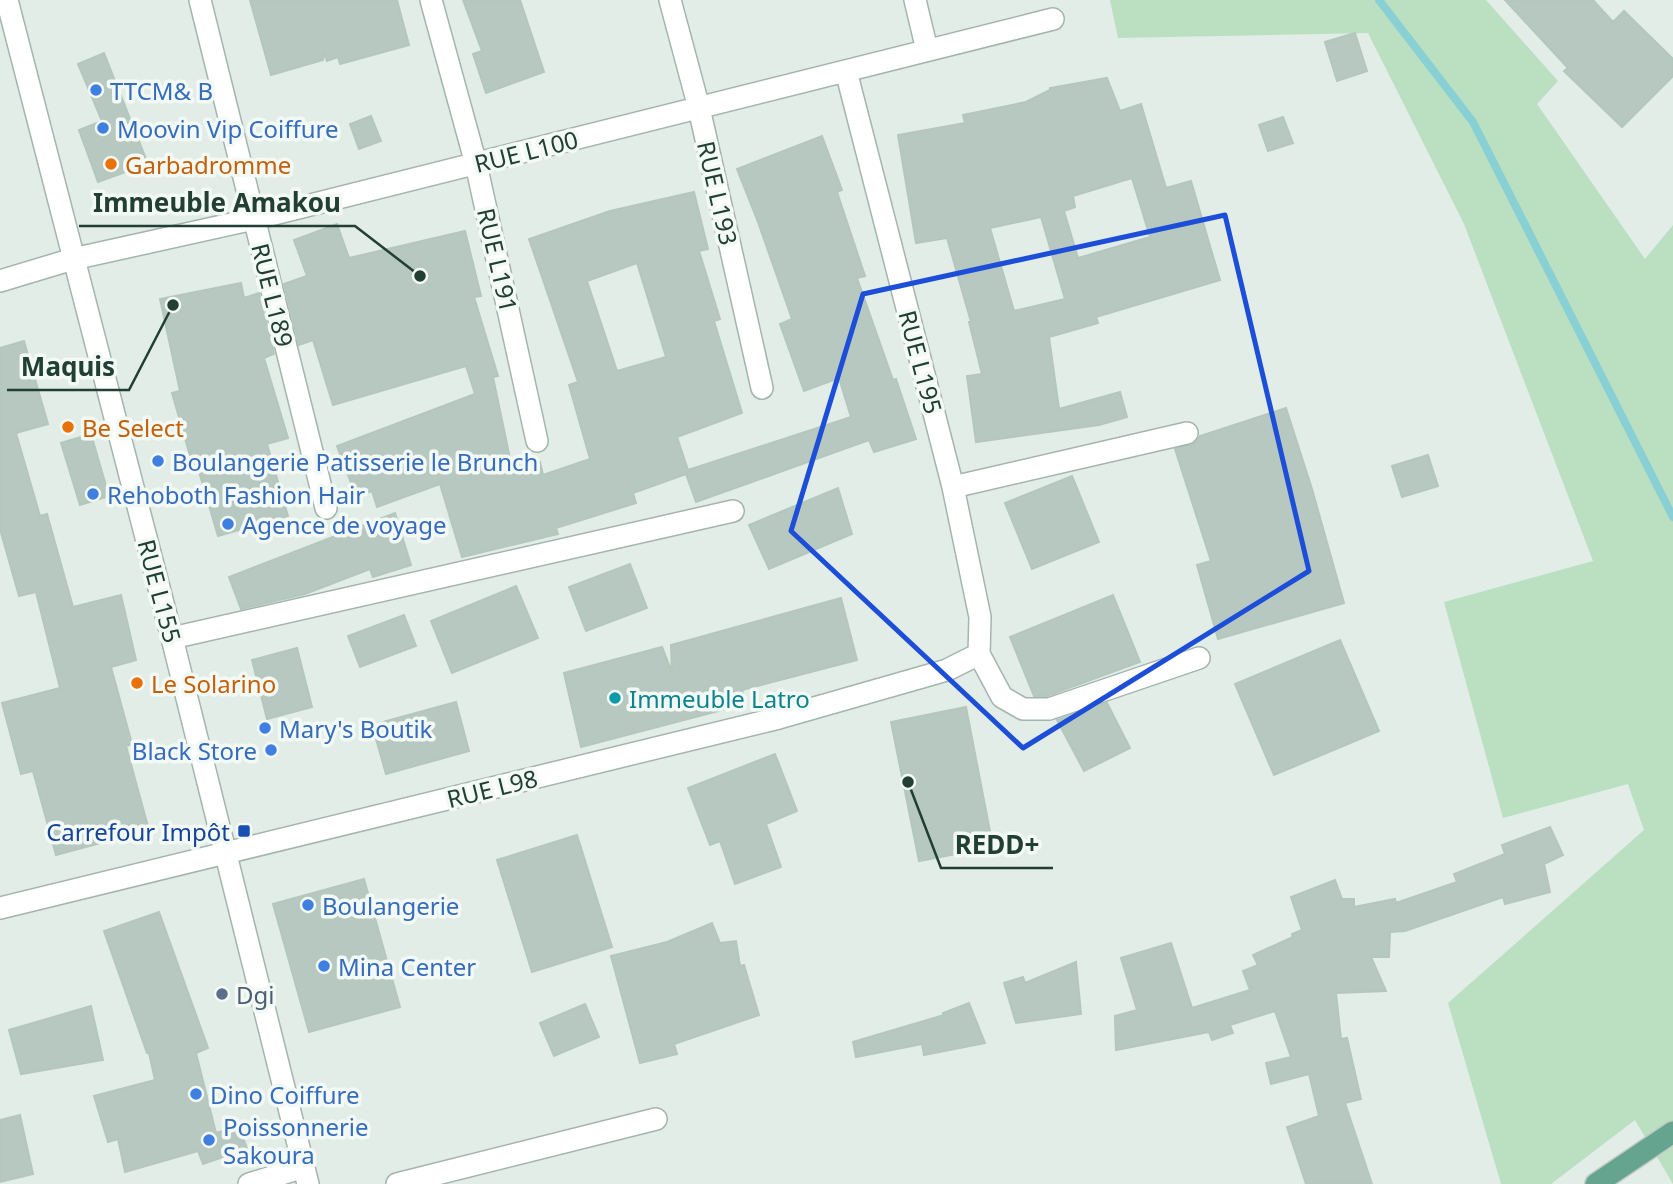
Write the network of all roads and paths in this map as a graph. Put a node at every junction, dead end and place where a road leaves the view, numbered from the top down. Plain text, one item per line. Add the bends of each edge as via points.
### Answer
1 (8, 0) edge
2 (200, 0) edge
3 (431, 0) edge
4 (670, 0) edge
5 (915, 0) edge
6 (1053, 19) dead end
7 (928, 50) junction
8 (846, 71) junction
9 (699, 108) junction
10 (476, 164) junction
11 (254, 219) junction
12 (73, 259) junction
13 (0, 281) edge
14 (762, 388) dead end
15 (1187, 433) dead end
16 (537, 441) dead end
17 (953, 487) junction
18 (326, 508) dead end
19 (733, 511) dead end
20 (172, 638) junction
21 (979, 654) junction
22 (1199, 658) dead end
23 (226, 853) junction
24 (0, 908) edge
25 (656, 1119) dead end
26 (1673, 1132) edge
27 (306, 1176) edge
28 (248, 1184) edge
29 (397, 1184) edge
30 (1596, 1184) edge

1 - 12 street, RUE L155
2 - 11 street, RUE L189
3 - 10 street, RUE L191
4 - 9 street, RUE L193
5 - 7 street
6 - 7 street, RUE L100
7 - 8 street, RUE L100
8 - 9 street, RUE L100
8 - 17 street, RUE L195
9 - 10 street, RUE L100
9 - 14 street, RUE L193
10 - 11 street, RUE L100
10 - 16 street, RUE L191
11 - 12 street, RUE L100
11 - 18 street, RUE L189
12 - 13 street, RUE L100
12 - 20 street, RUE L155
15 - 17 street
17 - 21 street, RUE L195 via 979,617
19 - 20 street
20 - 23 street, RUE L155
21 - 22 street via 1002,697 1023,709 1049,709
21 - 23 street, RUE L98 via 947,670 779,718
23 - 24 street, RUE L98
23 - 27 street, RUE L155
25 - 29 street
26 - 30 main road
27 - 28 street

